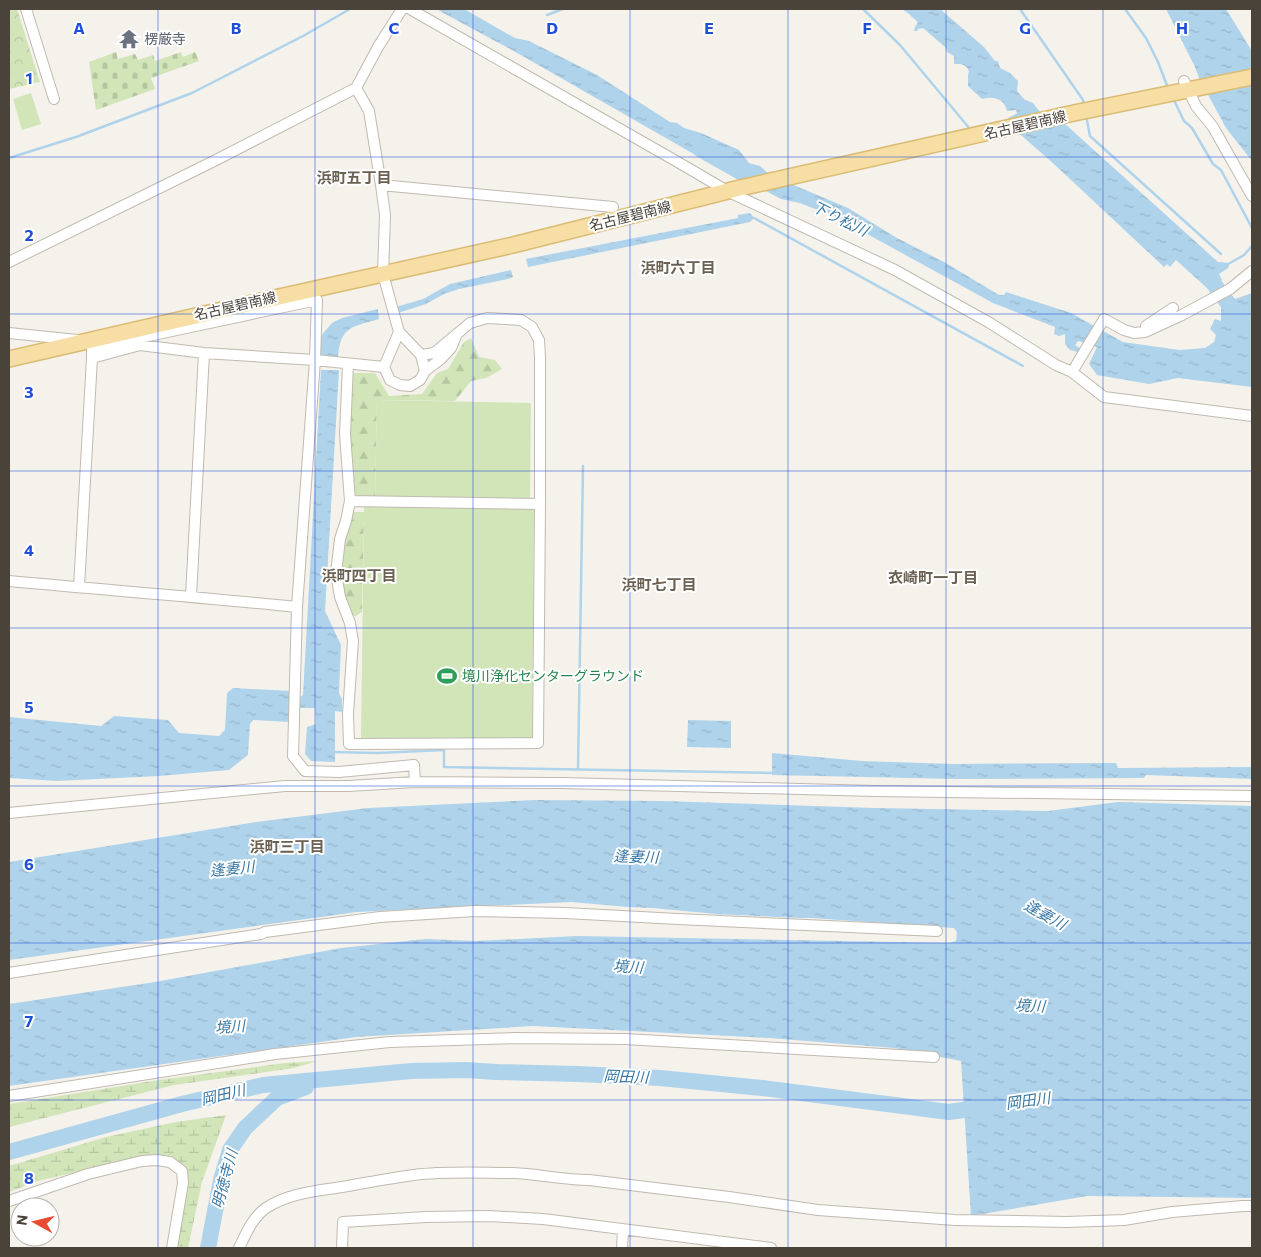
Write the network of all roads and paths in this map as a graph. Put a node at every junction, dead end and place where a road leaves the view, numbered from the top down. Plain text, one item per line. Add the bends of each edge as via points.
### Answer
1 (26, 9) edge
2 (402, 9) edge
3 (410, 9) edge
4 (1252, 77) edge
5 (356, 88) junction
6 (1181, 89) junction
7 (54, 99) dead end
8 (381, 185) junction
9 (734, 190) junction
10 (1252, 196) edge
11 (613, 206) dead end
12 (9, 262) edge
13 (1252, 271) edge
14 (383, 274) junction
15 (1173, 308) dead end
16 (399, 332) junction
17 (9, 333) edge
18 (457, 333) junction
19 (1134, 333) junction
20 (86, 340) junction
21 (204, 353) junction
22 (422, 355) junction
23 (92, 358) junction
24 (9, 359) edge
25 (314, 360) junction
26 (348, 364) junction
27 (384, 367) junction
28 (1074, 370) junction
29 (426, 371) junction
30 (1252, 416) edge
31 (350, 501) junction
32 (540, 504) junction
33 (9, 580) edge
34 (79, 587) junction
35 (191, 596) junction
36 (297, 607) junction
37 (415, 782) junction
38 (1252, 796) edge
39 (9, 813) edge
40 (937, 931) dead end
41 (9, 973) edge
42 (934, 1057) dead end
43 (9, 1096) edge
44 (9, 1201) edge
45 (1252, 1206) edge
46 (623, 1230) junction
47 (711, 1244) edge
48 (172, 1248) edge
49 (238, 1248) edge
50 (342, 1248) edge
51 (622, 1248) edge
52 (771, 1248) edge

1 - 7 street
2 - 5 street
3 - 9 street via 676,161
4 - 6 main road, 名古屋碧南線
5 - 8 street via 369,111
5 - 12 street
6 - 9 main road, 名古屋碧南線
6 - 10 street via 1213,127
8 - 11 street
8 - 14 street
9 - 14 main road, 名古屋碧南線
9 - 28 street via 895,270 990,323 1056,365
13 - 19 street via 1230,289 1192,309 1145,332
14 - 16 street
14 - 20 main road, 名古屋碧南線
15 - 19 street
16 - 22 street
16 - 27 street
17 - 20 street
18 - 22 street via 434,353
18 - 29 street via 451,348
18 - 32 street via 470,323 487,318 521,320 532,326 539,340
19 - 28 street via 1104,320
20 - 24 main road, 名古屋碧南線
21 - 23 street via 140,345
21 - 25 street
21 - 35 street
22 - 29 street
23 - 25 street via 92,348 317,300
23 - 34 street
25 - 26 street
25 - 36 street
26 - 27 street
26 - 31 street via 345,434
27 - 29 street via 390,380 410,386
28 - 30 street via 1104,397
31 - 32 street
31 - 32 street via 336,572 353,641 349,744 538,743
33 - 34 street
34 - 35 street
35 - 36 street
36 - 37 street via 293,756 305,771 339,772 414,764
37 - 38 street
37 - 39 street via 285,786
40 - 41 street via 565,912 475,911 380,917 273,931
42 - 43 street via 625,1039 390,1042 275,1054
44 - 48 street via 142,1161 170,1162 182,1171 183,1184
45 - 49 street via 1172,1212 1124,1220 955,1220 818,1210 546,1176 497,1173 415,1175 302,1193 277,1201 256,1217
46 - 47 street
46 - 50 street via 543,1219 489,1216 352,1221 343,1222
46 - 51 street
47 - 52 street

